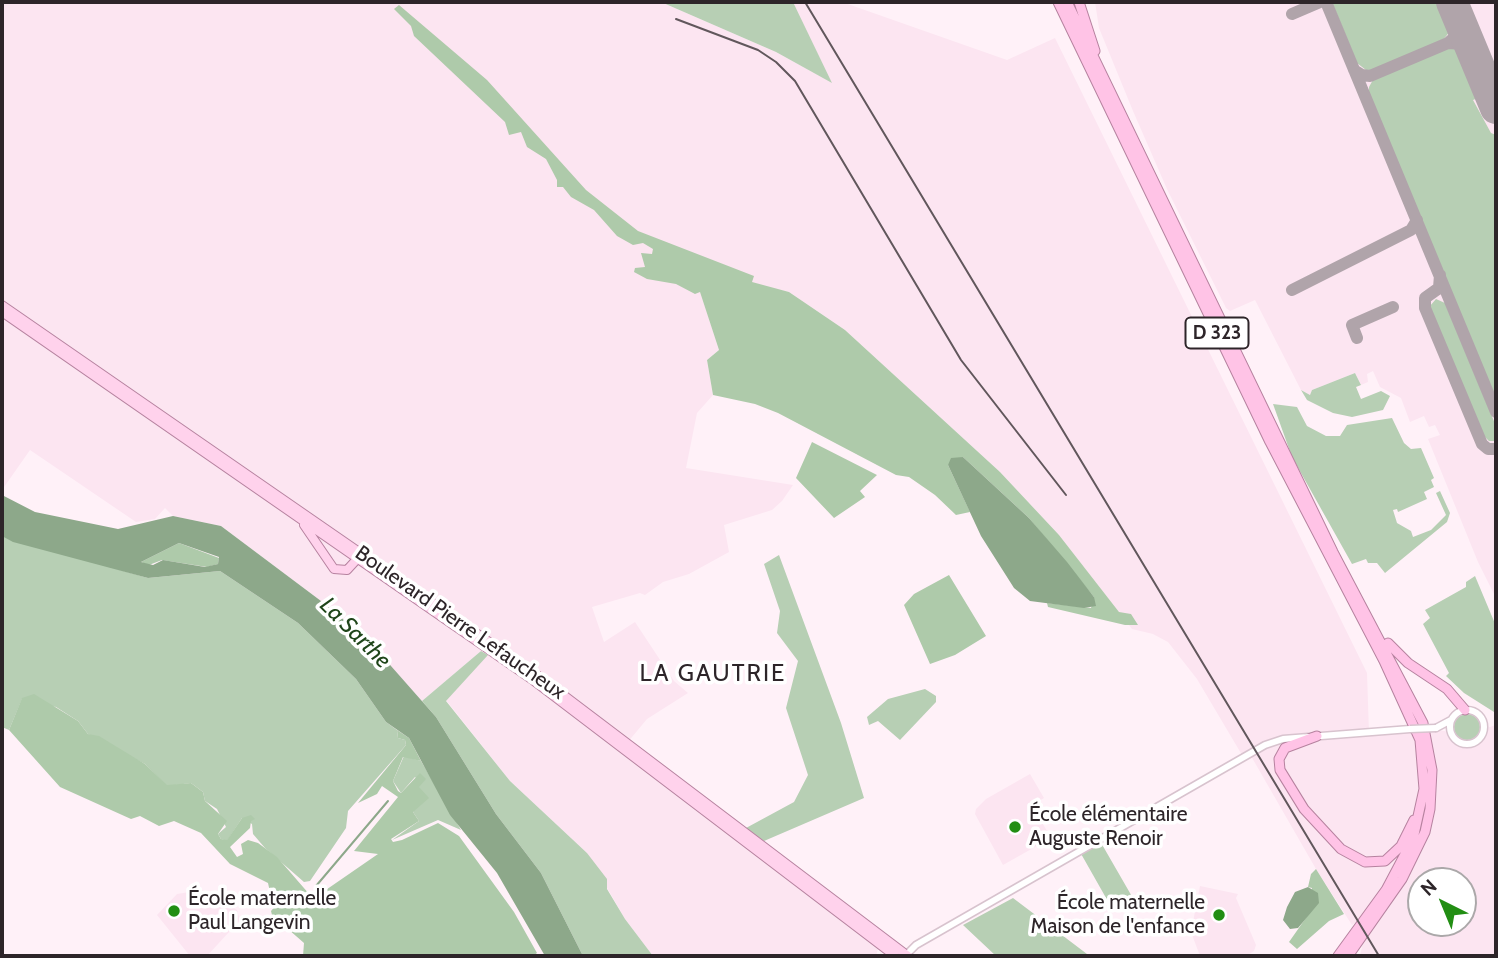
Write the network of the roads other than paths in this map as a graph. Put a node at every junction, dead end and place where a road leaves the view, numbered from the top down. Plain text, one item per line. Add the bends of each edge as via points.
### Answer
1 (1056, 2) edge
2 (1067, 2) edge
3 (1079, 2) edge
4 (1106, 82) junction
5 (1167, 209) junction
6 (2, 305) edge
7 (2, 312) edge
8 (1243, 344) dead end
9 (1265, 401) dead end
10 (1287, 457) junction
11 (295, 514) junction
12 (360, 556) junction
13 (1378, 634) junction
14 (1465, 710) junction
15 (1451, 720) junction
16 (1436, 728) junction
17 (1451, 732) junction
18 (1317, 736) junction
19 (1422, 752) junction
20 (895, 956) edge
21 (906, 956) edge
22 (1338, 956) edge
23 (1348, 956) edge

1 - 19 highway, D 323 via 1287,476 1401,696
2 - 4 highway, D 323
3 - 4 highway
4 - 5 highway, D 323
5 - 8 highway via 1233,336
5 - 10 highway, D 323
6 - 12 main road, Boulevard Pierre Lefaucheux
7 - 11 main road, Boulevard Pierre Lefaucheux
9 - 10 highway
10 - 13 highway, D 323
11 - 12 main road, Boulevard Pierre Lefaucheux
11 - 12 main road via 334,569 347,570
12 - 20 main road, Boulevard Pierre Lefaucheux via 534,681
12 - 21 main road, Boulevard Pierre Lefaucheux via 537,674
13 - 14 highway via 1408,663 1447,689
13 - 23 highway, D 323 via 1423,723 1431,756 1430,809 1409,867
14 - 15 street
14 - 17 street via 1480,716 1481,736 1464,743
15 - 16 street
15 - 17 street
16 - 17 street
16 - 18 street, bridge
18 - 19 highway via 1285,748 1280,770 1317,824 1346,854 1364,862 1385,861 1406,837 1419,798
18 - 21 street via 1283,739 1258,748 916,944
19 - 22 highway, D 323 via 1423,802 1410,848

